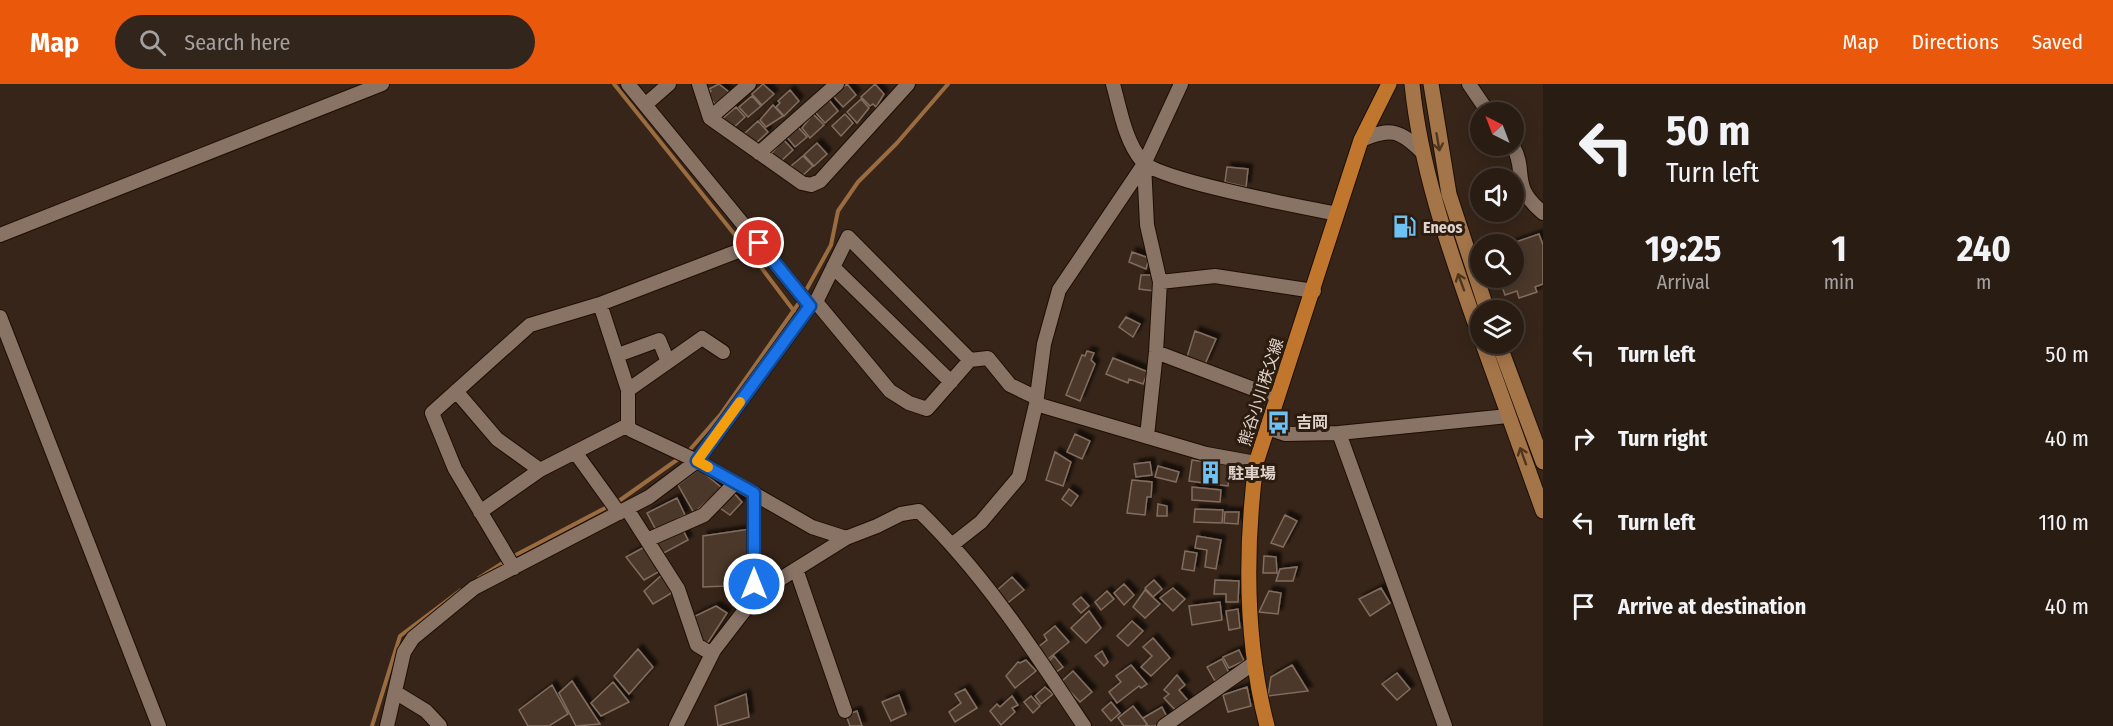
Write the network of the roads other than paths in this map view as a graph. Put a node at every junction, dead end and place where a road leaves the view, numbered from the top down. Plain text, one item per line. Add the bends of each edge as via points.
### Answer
1 (382, 84) edge
2 (628, 84) edge
3 (669, 84) edge
4 (699, 84) edge
5 (749, 84) edge
6 (837, 84) edge
7 (1113, 84) edge
8 (1181, 84) edge
9 (1389, 84) edge
10 (1412, 84) edge
11 (1431, 84) edge
12 (1469, 84) edge
13 (900, 87) edge
14 (1481, 102) edge
15 (645, 105) junction
16 (710, 118) junction
17 (1361, 140) junction
18 (759, 153) junction
19 (1423, 153) junction
20 (1515, 156) edge
21 (1144, 164) junction
22 (1543, 213) edge
23 (1337, 214) junction
24 (0, 236) edge
25 (759, 243) junction
26 (833, 267) junction
27 (1160, 282) junction
28 (1314, 291) junction
29 (1484, 300) edge
30 (600, 303) junction
31 (811, 304) junction
32 (1470, 309) edge
33 (0, 317) edge
34 (723, 352) dead end
35 (1156, 352) junction
36 (1486, 354) edge
37 (1503, 354) edge
38 (618, 355) junction
39 (970, 360) junction
40 (668, 362) junction
41 (951, 382) junction
42 (628, 390) junction
43 (456, 391) junction
44 (1277, 398) junction
45 (1036, 401) junction
46 (1508, 416) junction
47 (628, 425) junction
48 (1268, 428) junction
49 (1339, 433) junction
50 (1147, 436) junction
51 (575, 452) junction
52 (697, 461) junction
53 (1543, 462) edge
54 (1256, 463) junction
55 (540, 470) junction
56 (735, 483) junction
57 (754, 493) junction
58 (623, 511) junction
59 (1543, 511) edge
60 (480, 512) junction
61 (846, 538) junction
62 (647, 540) junction
63 (953, 544) junction
64 (514, 568) junction
65 (796, 569) junction
66 (758, 593) junction
67 (712, 654) junction
68 (1254, 663) junction
69 (395, 692) junction
70 (845, 711) dead end
71 (159, 726) edge
72 (387, 726) edge
73 (440, 726) edge
74 (676, 726) edge
75 (1084, 726) edge
76 (1164, 726) edge
77 (1267, 726) edge
78 (1445, 726) edge

1 - 24 street
2 - 15 street
3 - 15 street
4 - 16 street
5 - 16 street
6 - 18 street
7 - 21 street via 1130,140
8 - 21 street
9 - 17 main road, 熊谷小川秩父線
10 - 19 main road
11 -> 29 main road via 1449,195
12 - 14 street
13 - 18 street via 820,181 802,183
15 - 25 street
16 - 18 street
17 - 19 street via 1380,132 1400,133
17 - 23 main road, 熊谷小川秩父線
32 -> 19 main road via 1445,239
20 - 22 street via 1520,185 1529,201
21 - 23 street via 1165,174 1242,194
21 - 27 street via 1147,225
21 - 45 street via 1059,290 1044,344
23 - 28 main road, 熊谷小川秩父線
25 - 30 street
25 - 31 street
26 - 31 street
26 - 39 street via 848,237
26 - 41 street
27 - 28 street via 1215,276
27 - 35 street
28 - 44 main road, 熊谷小川秩父線
30 - 38 street
30 - 43 street via 530,325
31 - 41 street via 880,381 909,403 927,409
31 - 52 street
33 - 71 street
34 - 40 street via 702,338
35 - 44 street
35 - 50 street
36 - 46 main road
37 - 53 main road
38 - 40 street via 659,340
38 - 42 street
39 - 41 street
39 - 45 street via 988,358 1011,385
40 - 42 street
42 - 47 street
43 - 55 street via 497,439
43 - 60 street via 432,413 455,469
44 - 48 main road, 熊谷小川秩父線
45 - 50 street
45 - 63 street via 1019,477 981,522
46 - 49 street
59 -> 46 main road
47 - 51 street
47 - 52 street via 631,430
48 - 49 street via 1285,435
48 - 54 main road, 熊谷小川秩父線
49 - 78 street
50 - 54 street via 1206,454
51 - 55 street
51 - 58 street
52 - 56 street
52 - 58 street
54 - 68 main road, 熊谷小川秩父線 via 1250,586
55 - 60 street
56 - 57 street
56 - 62 street via 704,515
57 - 61 street via 812,527
57 - 66 street via 754,584
58 - 62 street
58 - 64 street
60 - 64 street
61 - 63 street via 901,514 919,511
61 - 65 street
62 - 67 street via 678,589 697,645
63 - 75 street via 1022,633
64 - 69 street via 474,588 413,638 404,652
65 - 66 street
65 - 70 street
66 - 67 street
67 - 74 street
68 - 76 street
68 - 77 main road, 熊谷小川秩父線
69 - 72 street
69 - 73 street via 426,711

